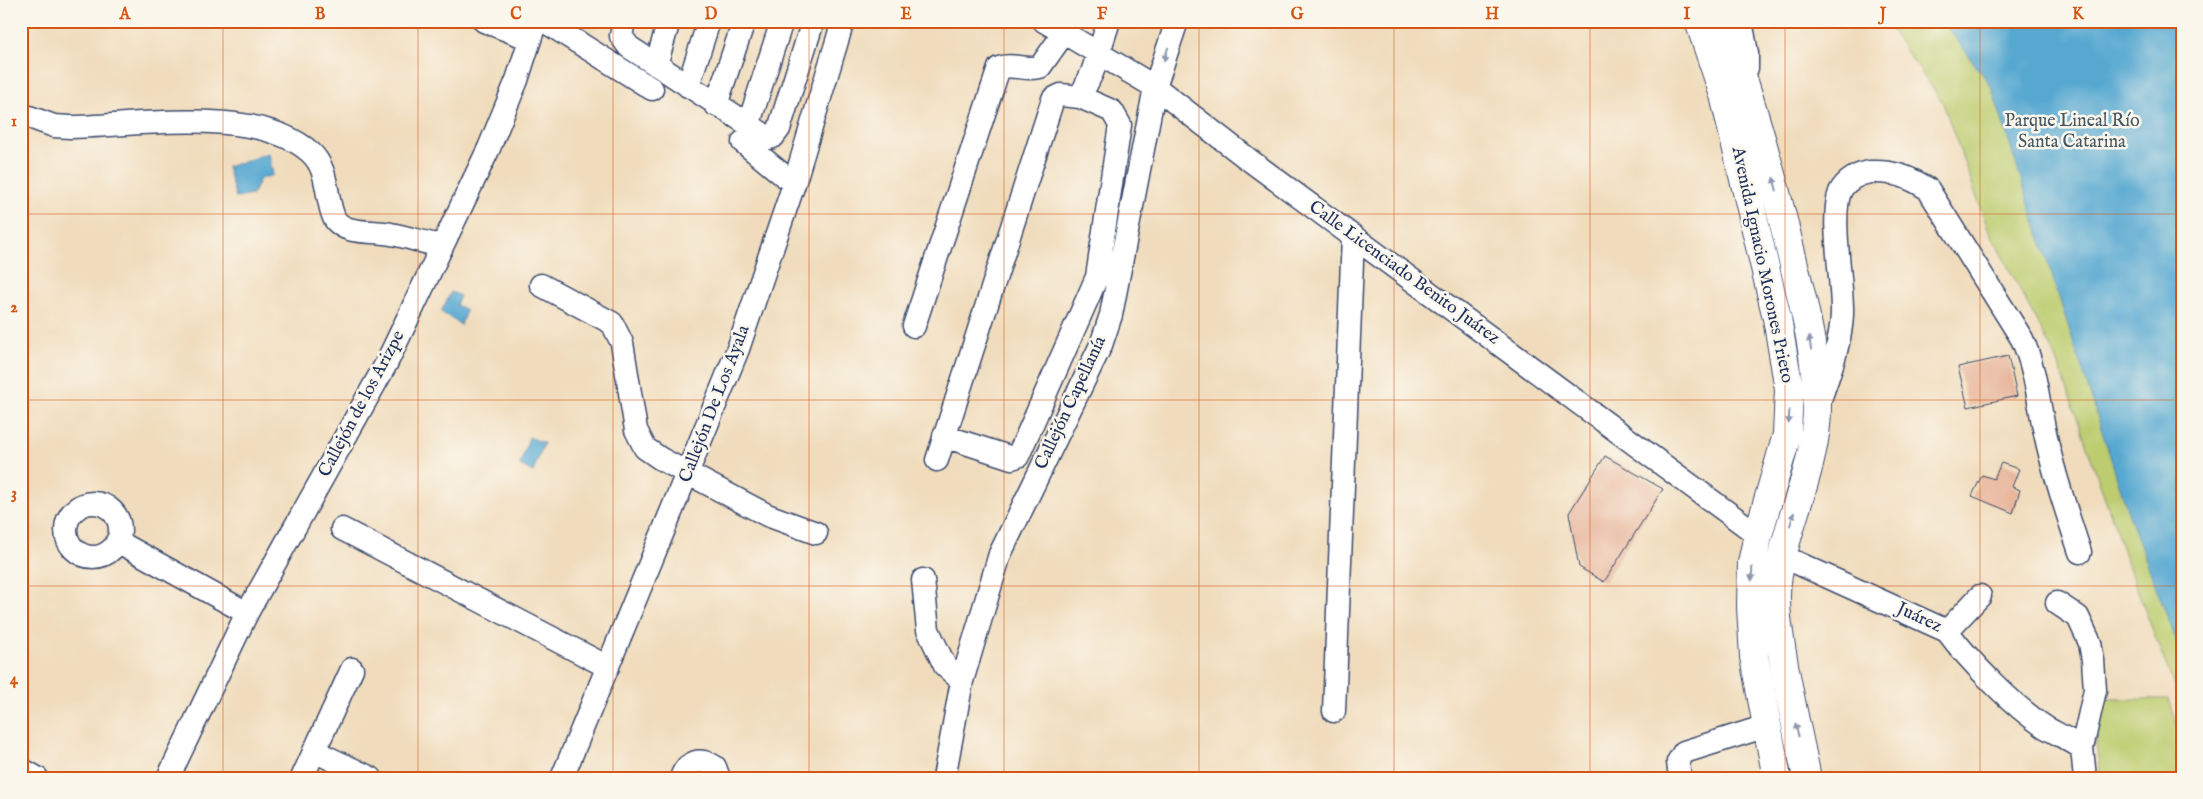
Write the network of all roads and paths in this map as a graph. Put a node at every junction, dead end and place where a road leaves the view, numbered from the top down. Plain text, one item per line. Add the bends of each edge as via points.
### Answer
1 (484, 21) edge
2 (544, 21) edge
3 (624, 21) edge
4 (669, 21) edge
5 (708, 21) edge
6 (744, 21) edge
7 (782, 21) edge
8 (813, 21) edge
9 (842, 21) edge
10 (1044, 21) edge
11 (1109, 21) edge
12 (1176, 21) edge
13 (1687, 21) edge
14 (1699, 21) edge
15 (1724, 21) edge
16 (1741, 21) edge
17 (533, 30) edge
18 (1064, 33) junction
19 (1098, 54) junction
20 (656, 65) junction
21 (688, 86) junction
22 (1155, 87) junction
23 (652, 89) dead end
24 (1736, 91) junction
25 (1080, 97) junction
26 (716, 105) junction
27 (21, 114) edge
28 (745, 134) junction
29 (794, 184) junction
30 (1353, 236) junction
31 (442, 246) junction
32 (541, 285) dead end
33 (914, 326) dead end
34 (1817, 405) junction
35 (944, 436) junction
36 (937, 460) dead end
37 (689, 474) junction
38 (342, 529) dead end
39 (816, 534) dead end
40 (1758, 535) junction
41 (117, 541) dead end
42 (2080, 552) dead end
43 (1782, 556) junction
44 (923, 580) dead end
45 (1980, 596) dead end
46 (2056, 603) dead end
47 (247, 613) junction
48 (1947, 631) junction
49 (608, 667) junction
50 (352, 669) dead end
51 (962, 681) junction
52 (1334, 711) dead end
53 (1757, 729) dead end
54 (2082, 748) junction
55 (314, 751) junction
56 (21, 769) edge
57 (37, 778) edge
58 (168, 778) edge
59 (302, 778) edge
60 (371, 778) edge
61 (562, 778) edge
62 (681, 778) edge
63 (719, 778) edge
64 (944, 778) edge
65 (1680, 778) edge
66 (1777, 778) edge
67 (1807, 778) edge
68 (2085, 778) edge

1 - 17 street
2 - 23 street
3 - 20 street via 621,36 624,42
4 - 20 street
5 - 21 street
6 - 26 street
7 - 28 street
8 - 28 street via 776,134 768,138
9 - 29 street, Callejón De Los Ayala
10 - 18 street, Calle Licenciado Benito Juárez
11 - 19 street
12 -> 22 street, Callejón Capellanía
13 - 24 street via 1696,42
14 - 24 main road, Avenida Ignacio Morones Prieto
15 - 24 main road, Avenida Ignacio Morones Prieto
16 - 24 street, Avenida Ignacio Morones Prieto via 1747,53
17 - 31 street, Callejón de los Arizpe via 489,148
18 - 19 street, Calle Licenciado Benito Juárez
18 - 33 street via 1040,67 999,68
19 - 22 street, Calle Licenciado Benito Juárez
19 - 25 street
20 - 21 street
21 - 26 street
22 - 30 street, Calle Licenciado Benito Juárez
22 - 51 street, Callejón Capellanía via 1101,345 1000,554
34 -> 24 main road, Avenida Ignacio Morones Prieto via 1805,312 1779,198
24 -> 40 main road, Avenida Ignacio Morones Prieto via 1789,389 1787,435
25 - 35 street via 1061,95 1053,99
25 - 35 street via 1112,111 1120,125 1097,277 1018,456 1012,458
26 - 28 street
27 - 31 street via 70,128 135,123 208,123 246,125 277,132 310,152 321,168 328,184 333,218 341,226
28 - 29 street
29 - 37 street, Callejón De Los Ayala via 738,349
30 - 40 street, Calle Licenciado Benito Juárez
30 - 52 street
31 - 47 street, Callejón de los Arizpe via 386,364
32 - 37 street via 612,323 622,344 636,430 645,448
34 - 42 street via 1835,355 1842,323 1837,225 1840,191 1851,179 1867,173 1888,171 1910,178 1928,189 2022,340 2032,362 2057,484
43 -> 34 main road, Avenida Ignacio Morones Prieto via 1812,456
35 - 36 street
37 - 39 street via 767,515
37 - 49 street, Callejón De Los Ayala
38 - 49 street
40 -> 66 main road, Avenida Ignacio Morones Prieto via 1752,563 1750,607 1754,656
41 - 47 street
43 - 48 street, Juárez
67 -> 43 main road, Avenida Ignacio Morones Prieto via 1777,621 1776,584
44 - 51 street via 928,630 945,666
45 - 48 street
46 - 54 street via 2078,617 2090,643 2095,690
47 - 58 street, Callejón de los Arizpe
48 - 54 street, Juárez via 2020,708
49 - 61 street, Callejón De Los Ayala
50 - 55 street
51 - 64 street, Callejón Capellanía
53 - 65 street via 1684,752 1678,762
54 - 68 street
55 - 59 street
55 - 60 street
56 - 57 street
62 - 63 street via 685,768 701,761 715,767

